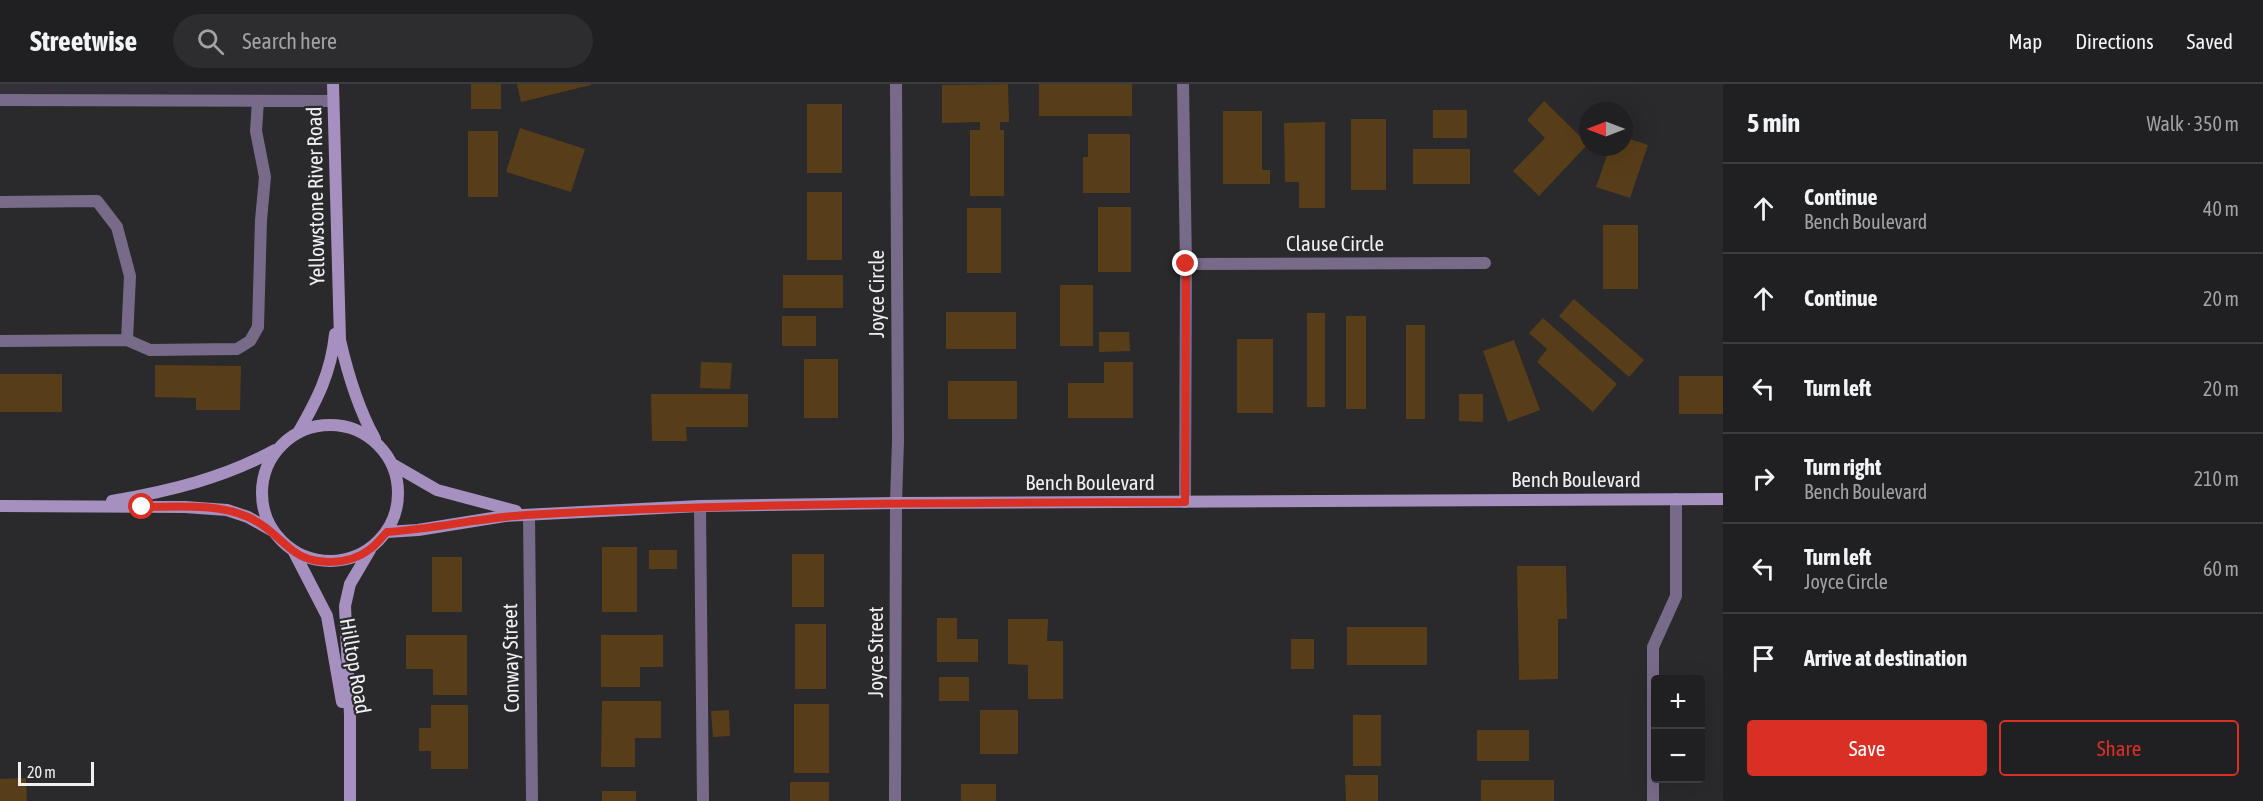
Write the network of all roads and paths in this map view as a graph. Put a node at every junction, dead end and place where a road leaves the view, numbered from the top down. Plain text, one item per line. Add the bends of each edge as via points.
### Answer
1 (333, 84) edge
2 (896, 84) edge
3 (1183, 84) edge
4 (0, 100) edge
5 (258, 100) junction
6 (333, 100) junction
7 (0, 202) edge
8 (1485, 263) dead end
9 (1186, 264) junction
10 (338, 306) junction
11 (127, 340) junction
12 (0, 341) edge
13 (298, 433) junction
14 (378, 444) junction
15 (276, 450) junction
16 (392, 464) junction
17 (1676, 499) junction
18 (1723, 499) edge
19 (1185, 502) junction
20 (896, 503) junction
21 (0, 506) edge
22 (70, 506) junction
23 (700, 506) junction
24 (529, 515) junction
25 (272, 530) junction
26 (387, 532) junction
27 (370, 550) junction
28 (293, 551) junction
29 (350, 760) junction
30 (350, 801) edge
31 (532, 801) edge
32 (703, 801) edge
33 (895, 801) edge
34 (1653, 801) edge

1 - 6 main road, Yellowstone River Road
2 - 20 street, Joyce Circle
3 - 9 street
4 - 5 street
5 - 6 street
5 - 11 street via 256,131 265,177 258,327 250,342 237,349 150,350
6 - 10 main road, Yellowstone River Road
7 - 11 street via 98,201 117,227 130,276
8 - 9 street, Clause Circle
9 - 19 street
10 - 13 main road, Yellowstone River Road via 332,358 320,394
10 - 14 main road, Yellowstone River Road via 348,375
11 - 12 street
13 - 14 main road via 318,426 340,425
13 - 15 main road
14 - 16 main road
15 - 22 main road via 192,485
15 - 25 main road via 262,484 262,506
16 - 24 main road, Bench Boulevard via 437,490
16 - 26 main road via 398,487 396,510
17 - 18 main road, Bench Boulevard
17 - 19 main road, Bench Boulevard
17 - 34 street via 1676,596 1653,647
19 - 20 main road, Bench Boulevard
20 - 23 main road, Bench Boulevard
20 - 33 street, Joyce Street
21 - 22 main road
22 - 25 main road via 227,510
23 - 24 main road, Bench Boulevard
23 - 32 street
24 - 26 main road, Bench Boulevard
24 - 31 street, Conway Street
25 - 28 main road
26 - 27 main road
27 - 28 main road via 348,560 325,562
27 - 29 main road, Hilltop Road via 350,584 345,606
28 - 29 main road, Hilltop Road via 327,616
29 - 30 main road, Hilltop Road

